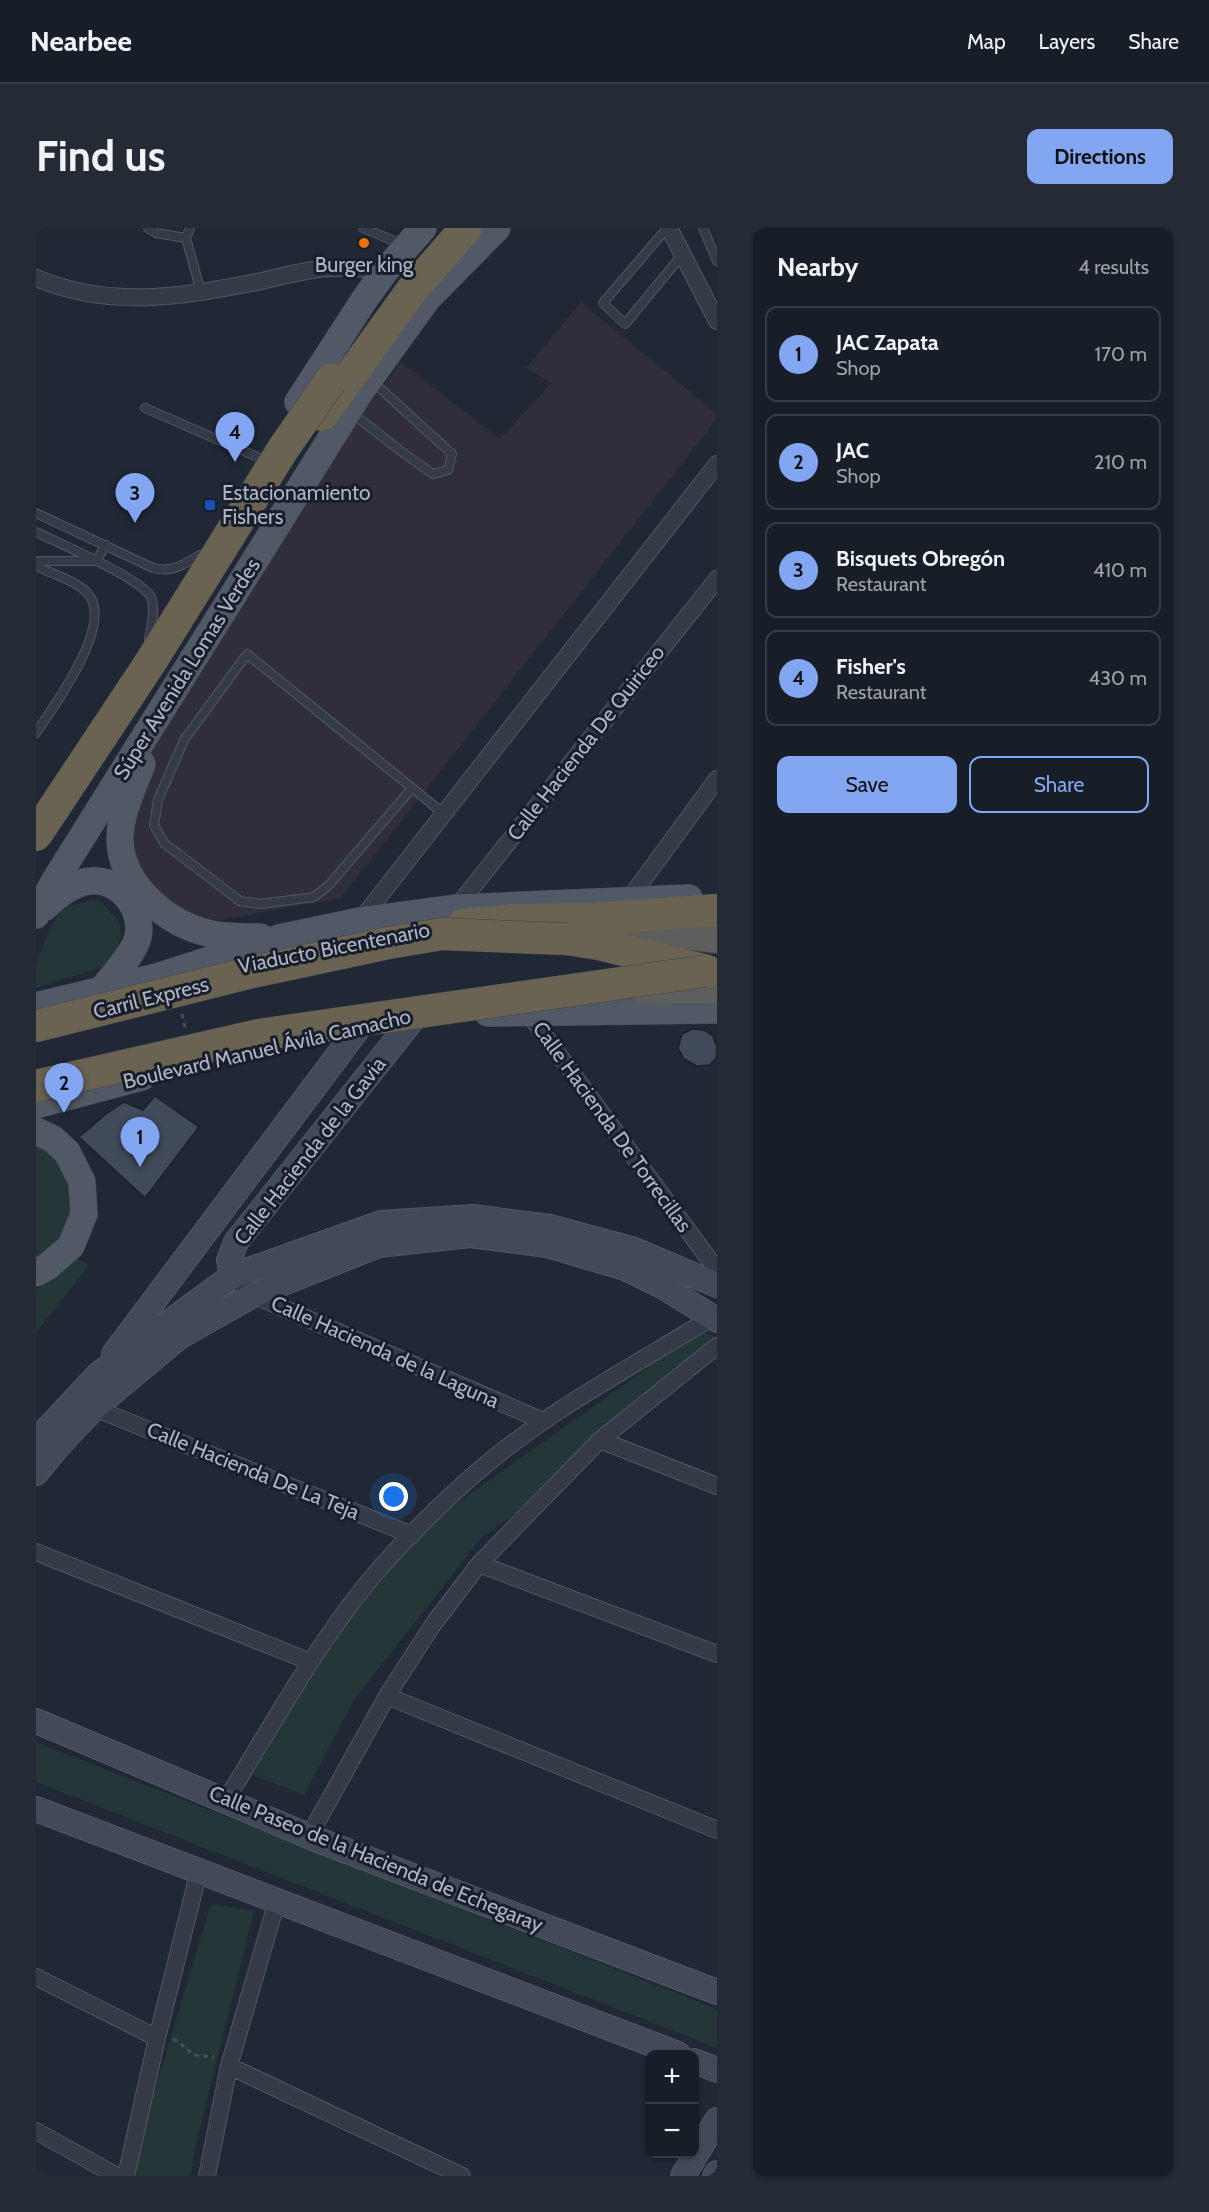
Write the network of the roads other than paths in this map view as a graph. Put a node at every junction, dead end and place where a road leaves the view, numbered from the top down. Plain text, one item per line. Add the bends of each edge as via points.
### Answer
1 (148, 228) edge
2 (190, 228) edge
3 (363, 228) edge
4 (466, 228) edge
5 (496, 228) edge
6 (668, 228) edge
7 (703, 228) edge
8 (421, 232) edge
9 (186, 238) junction
10 (682, 255) junction
11 (717, 261) edge
12 (386, 271) junction
13 (36, 278) edge
14 (201, 293) junction
15 (717, 321) edge
16 (348, 388) junction
17 (145, 408) dead end
18 (262, 459) junction
19 (717, 464) edge
20 (36, 513) edge
21 (36, 532) edge
22 (106, 544) junction
23 (200, 555) junction
24 (36, 561) edge
25 (96, 561) junction
26 (36, 566) edge
27 (717, 579) edge
28 (149, 639) junction
29 (164, 707) junction
30 (36, 733) edge
31 (75, 762) junction
32 (717, 779) edge
33 (412, 788) junction
34 (443, 813) junction
35 (36, 822) edge
36 (36, 836) edge
37 (36, 852) edge
38 (717, 897) edge
39 (629, 899) junction
40 (717, 910) edge
41 (36, 916) edge
42 (360, 921) junction
43 (447, 923) junction
44 (279, 938) junction
45 (717, 939) edge
46 (713, 977) edge
47 (102, 990) junction
48 (36, 1006) edge
49 (717, 1010) edge
50 (528, 1013) junction
51 (417, 1014) junction
52 (36, 1016) edge
53 (363, 1023) junction
54 (36, 1026) edge
55 (36, 1031) edge
56 (36, 1074) edge
57 (36, 1086) edge
58 (36, 1105) edge
59 (36, 1131) edge
60 (717, 1270) edge
61 (36, 1273) edge
62 (232, 1276) junction
63 (717, 1286) edge
64 (253, 1295) junction
65 (716, 1316) edge
66 (717, 1346) edge
67 (106, 1383) junction
68 (94, 1408) junction
69 (543, 1421) junction
70 (600, 1440) junction
71 (36, 1441) edge
72 (36, 1473) edge
73 (717, 1486) edge
74 (412, 1535) junction
75 (36, 1551) edge
76 (479, 1564) junction
77 (717, 1654) edge
78 (311, 1662) junction
79 (387, 1696) junction
80 (36, 1721) edge
81 (226, 1800) junction
82 (36, 1809) edge
83 (717, 1830) edge
84 (309, 1836) junction
85 (199, 1871) junction
86 (278, 1901) junction
87 (36, 1977) edge
88 (717, 1992) edge
89 (157, 2038) junction
90 (665, 2050) edge
91 (699, 2063) edge
92 (229, 2066) junction
93 (717, 2070) edge
94 (717, 2121) edge
95 (36, 2131) edge
96 (117, 2176) edge
97 (126, 2176) edge
98 (207, 2176) edge
99 (462, 2176) edge
100 (683, 2176) edge

1 - 9 lane
2 - 9 lane
3 - 8 lane
4 - 16 highway via 412,290
5 - 16 main road, Súper Avenida Lomas Verdes
6 - 10 street
6 - 10 lane via 603,303 625,324
7 - 11 lane
8 - 12 main road
8 - 16 highway
9 - 14 lane
10 - 15 street
12 - 14 street via 327,268
12 - 18 main road
13 - 14 street via 96,296 148,298
16 - 16 lane via 452,454 448,470 433,474 402,452
16 - 29 main road, Súper Avenida Lomas Verdes
16 - 36 highway, bridge via 283,449 150,663
16 - 37 highway via 244,528 84,783
17 - 18 lane
18 - 23 main road
19 - 34 street
20 - 22 lane
21 - 25 lane
22 - 23 lane via 164,571 176,569
22 - 25 lane
23 - 28 main road
24 - 25 lane
25 - 28 lane via 142,588 150,597 153,609
26 - 30 lane via 88,593 95,612 93,630 78,666
27 - 43 street, Calle Hacienda De Quiriceo
28 - 31 main road
29 - 41 main road, Súper Avenida Lomas Verdes
29 - 44 main road via 123,814 120,840 135,884 160,911 200,931
31 - 35 main road
31 - 36 main road
32 - 39 street
33 - 33 lane via 247,654 184,740 158,800 154,825 164,843 240,902 260,904 314,897 329,885
33 - 34 lane
34 - 42 street
38 - 39 main road
39 - 43 main road via 538,905
40 - 43 highway via 593,919
41 - 47 main road via 59,894 86,882 104,882 124,893 137,915 137,939
42 - 43 main road
42 - 44 main road
43 - 46 highway, bridge via 598,944
43 - 52 highway, Viaducto Bicentenario via 335,944
43 - 54 highway, Carril Express, bridge via 388,943
44 - 47 main road
45 - 55 highway via 636,929 575,931 384,951
46 - 56 highway, Boulevard Manuel Ávila Camacho via 606,991 407,999
46 - 57 highway, bridge via 260,1035
47 - 48 main road
49 - 50 main road, Boulevard Manuel Ávila Camacho
50 - 51 main road, Boulevard Manuel Ávila Camacho
50 - 60 street, Calle Hacienda De Torrecillas
51 - 53 main road, Boulevard Manuel Ávila Camacho
51 - 62 main road, Calle Hacienda de la Gavia via 236,1242 230,1260
53 - 58 main road, Boulevard Manuel Ávila Camacho
53 - 67 main road, Calle Hacienda de la Gavia
59 - 61 main road via 67,1152 82,1182 84,1214 71,1246
62 - 63 main road via 381,1223 473,1217 550,1227 632,1249
62 - 64 street, Calle Hacienda de la Laguna
62 - 67 main road, Calle Hacienda de la Gavia
64 - 65 main road, Calle Hacienda de la Gavia via 379,1245 470,1235 547,1245 626,1268
64 - 67 main road, Calle Hacienda de la Gavia
64 - 69 street, Calle Hacienda de la Laguna
65 - 69 street
66 - 70 street
67 - 68 main road, Calle Hacienda de la Gavia
67 - 71 main road, Calle Hacienda de la Gavia
68 - 72 main road, Calle Hacienda de la Gavia
68 - 74 street, Calle Hacienda De La Teja
69 - 74 street via 469,1479
70 - 73 street
70 - 76 street
74 - 78 street via 352,1604
75 - 78 street
76 - 77 street
76 - 79 street via 432,1626
78 - 81 street
79 - 83 street
79 - 84 street
80 - 81 main road, Calle Paseo de la Hacienda de Echegaray
81 - 84 main road, Calle Paseo de la Hacienda de Echegaray
82 - 85 main road
84 - 88 main road, Calle Paseo de la Hacienda de Echegaray
85 - 86 main road
85 - 89 street
86 - 90 main road
86 - 92 street
87 - 89 street
89 - 97 street
91 - 93 main road
92 - 98 street
92 - 99 street
94 - 100 main road
95 - 96 street

